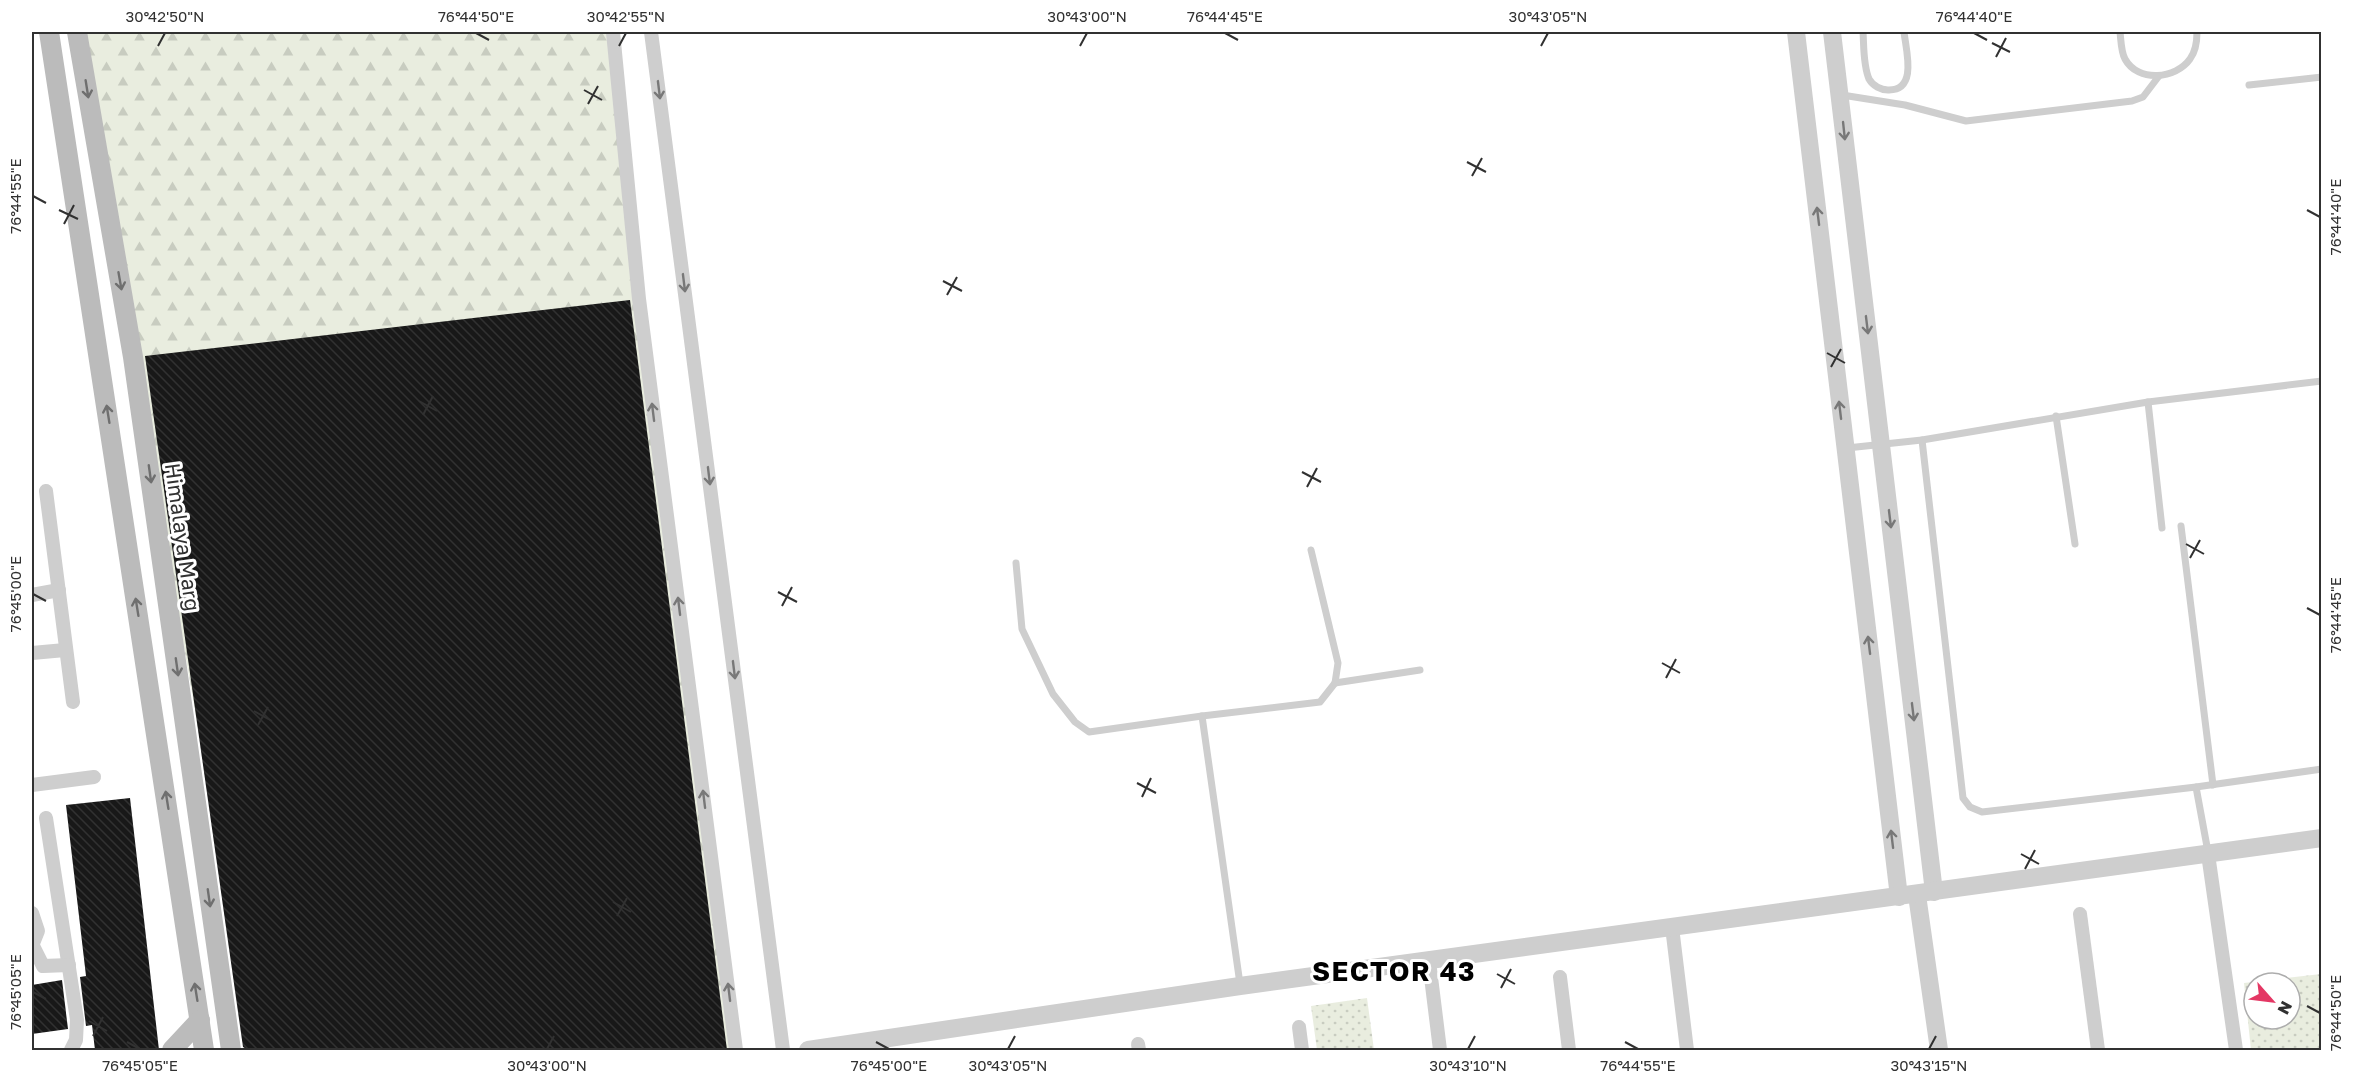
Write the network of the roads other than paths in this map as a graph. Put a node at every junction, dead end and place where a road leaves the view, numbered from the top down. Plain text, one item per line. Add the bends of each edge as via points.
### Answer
1 (49, 32) edge
2 (77, 32) edge
3 (613, 32) edge
4 (651, 32) edge
5 (1796, 32) edge
6 (1832, 32) edge
7 (1863, 32) edge
8 (1904, 32) edge
9 (2120, 32) edge
10 (2197, 32) edge
11 (2159, 76) junction
12 (2322, 77) edge
13 (2249, 85) dead end
14 (1839, 94) junction
15 (2322, 381) edge
16 (2148, 402) junction
17 (2056, 416) junction
18 (1922, 440) junction
19 (1881, 443) junction
20 (1845, 449) junction
21 (46, 491) dead end
22 (2181, 526) dead end
23 (2162, 528) dead end
24 (2075, 544) dead end
25 (1311, 550) dead end
26 (1016, 563) dead end
27 (59, 590) junction
28 (32, 595) edge
29 (65, 650) junction
30 (32, 653) edge
31 (1419, 670) dead end
32 (1335, 683) junction
33 (72, 702) dead end
34 (1202, 716) junction
35 (2322, 769) edge
36 (94, 777) dead end
37 (2213, 784) junction
38 (32, 785) edge
39 (2196, 787) junction
40 (46, 818) dead end
41 (2322, 838) edge
42 (2208, 854) junction
43 (1917, 895) junction
44 (32, 913) edge
45 (2080, 914) dead end
46 (1672, 927) junction
47 (32, 946) edge
48 (1429, 961) junction
49 (69, 965) junction
50 (1560, 977) dead end
51 (1240, 986) junction
52 (200, 1020) junction
53 (1299, 1027) dead end
54 (230, 1043) edge
55 (71, 1050) edge
56 (172, 1050) edge
57 (204, 1050) edge
58 (248, 1050) edge
59 (736, 1050) edge
60 (783, 1050) edge
61 (808, 1050) edge
62 (1302, 1050) edge
63 (1440, 1050) edge
64 (1569, 1050) edge
65 (1687, 1050) edge
66 (1939, 1050) edge
67 (2098, 1050) edge
68 (2236, 1050) edge

52 -> 1 main road
2 -> 54 main road, Himalaya Marg via 134,357
59 -> 3 street via 639,299
4 -> 60 street
20 -> 5 street
6 - 14 street
7 - 8 lane via 1870,80 1881,90 1892,90 1904,84 1909,73
9 - 11 lane via 2124,58 2132,68 2145,75
10 - 11 lane via 2190,59 2179,69
11 - 14 lane via 2143,97 2132,101 1966,121
12 - 13 lane
14 -> 19 street
15 - 16 lane
16 - 17 lane
16 - 23 lane
17 - 18 lane
17 - 24 lane
18 - 19 lane
18 - 39 lane via 1963,798 1970,807 1982,812
19 - 20 lane
19 -> 43 street
43 -> 20 street
21 - 27 street
22 - 37 lane
25 - 32 lane via 1338,663
26 - 34 lane via 1022,629 1053,694 1075,722 1089,732
27 - 28 street
27 - 29 street
29 - 30 street
29 - 33 street
31 - 32 lane
32 - 34 lane via 1320,702
34 - 51 lane
35 - 37 lane
36 - 38 street
37 - 39 lane
39 - 42 lane
40 - 49 street
41 - 42 street
42 - 43 street
42 - 68 street
43 - 46 street
43 - 66 street
44 - 47 street via 38,931
45 - 67 street
46 - 48 street
46 - 65 street
47 - 49 street via 43,966
48 - 51 street
48 - 63 street
49 - 55 street via 77,1020
50 - 64 street
51 - 61 street
52 - 56 main road
52 - 57 main road
53 - 62 street
54 - 58 main road

